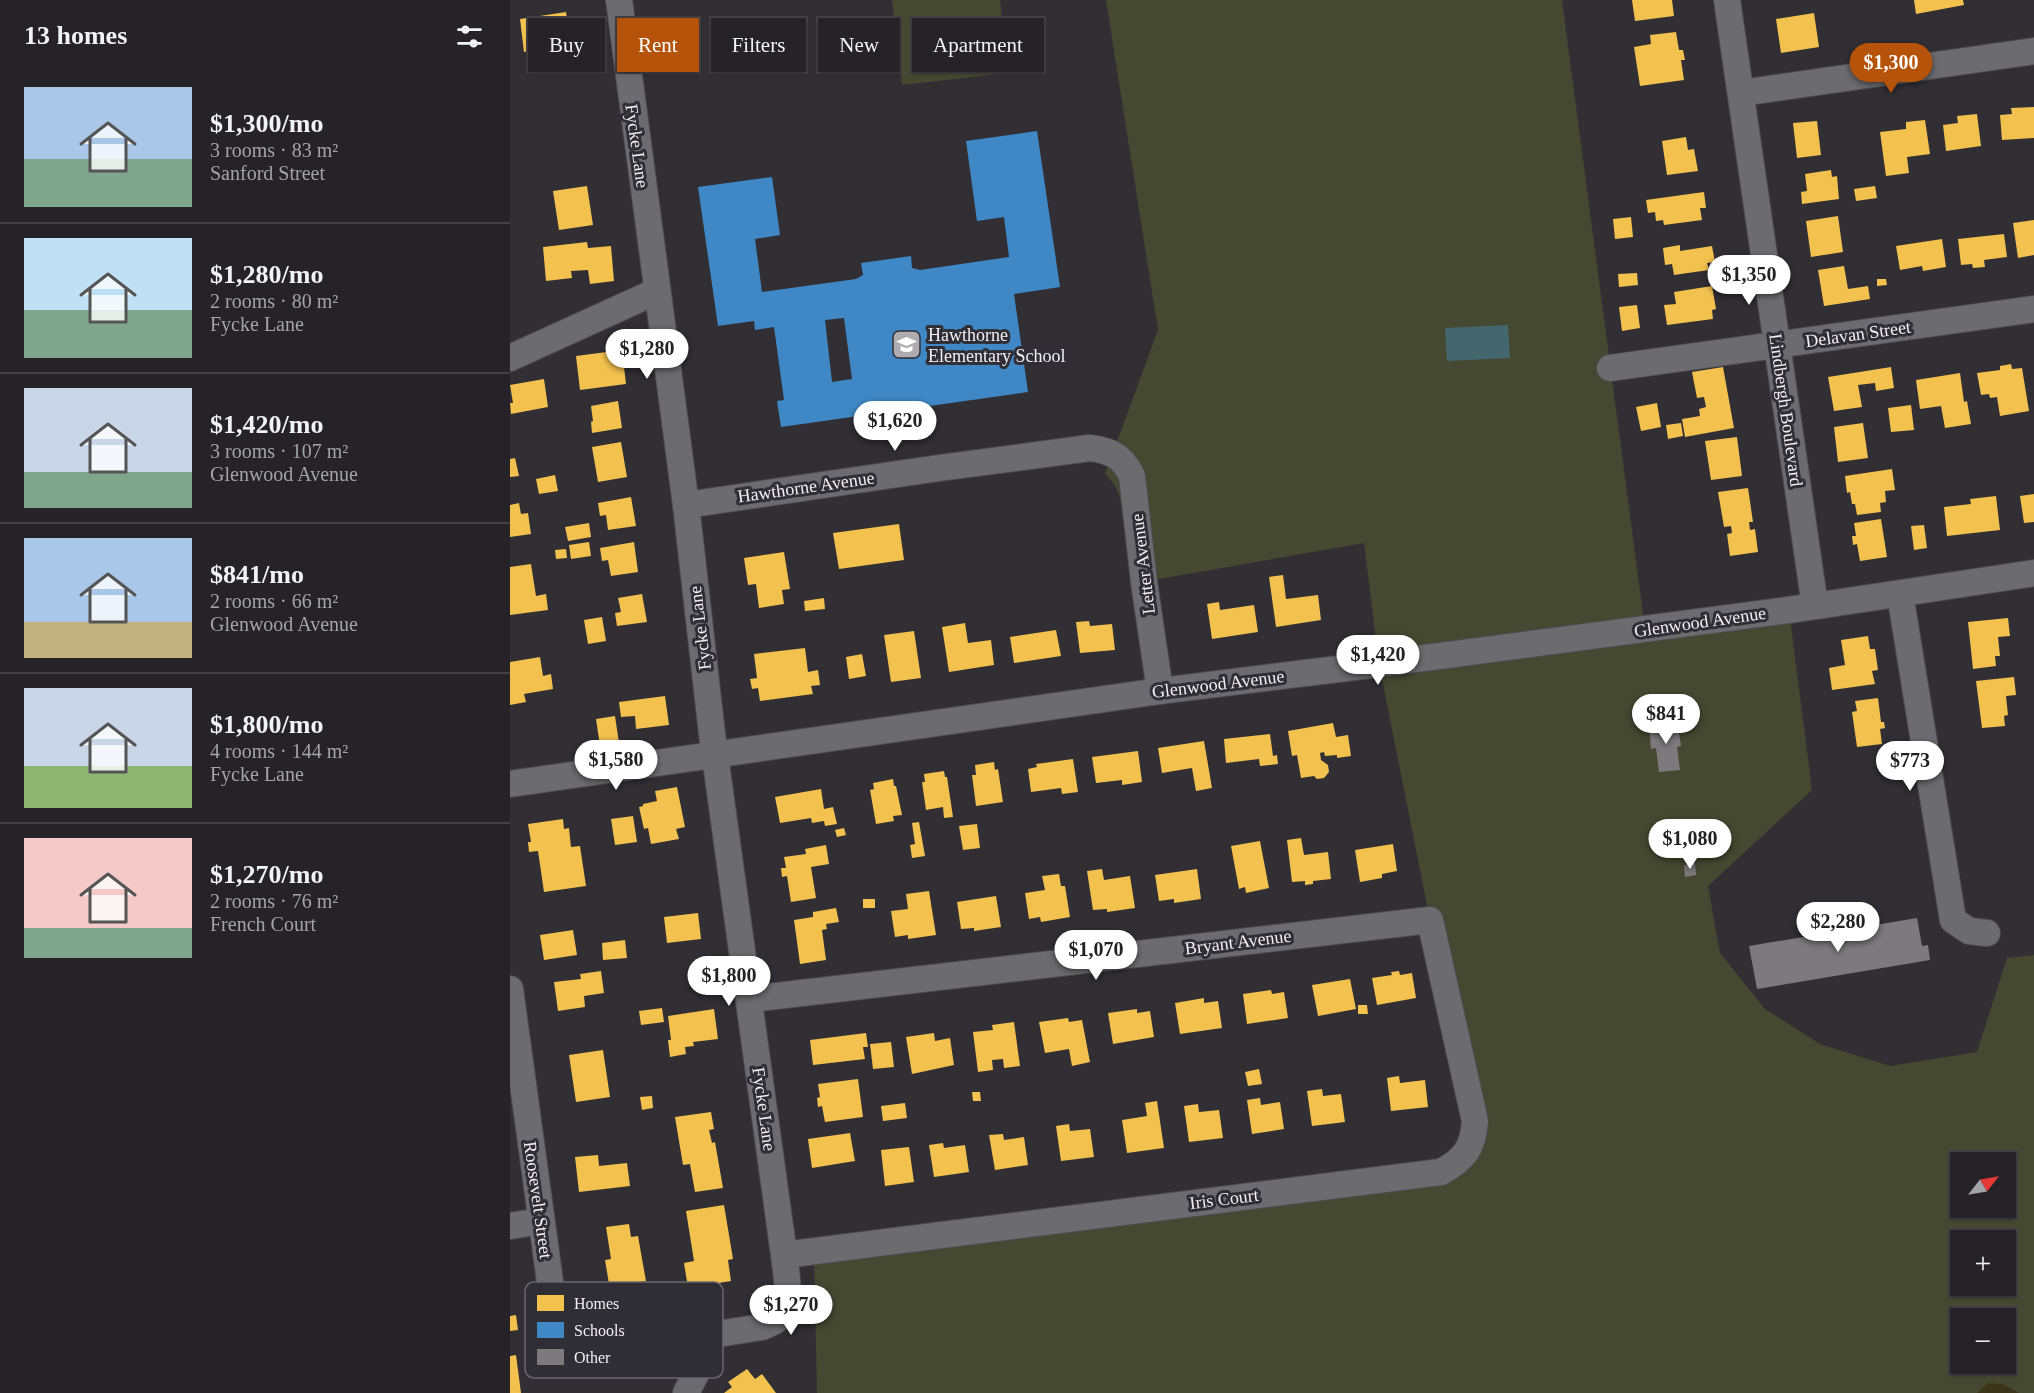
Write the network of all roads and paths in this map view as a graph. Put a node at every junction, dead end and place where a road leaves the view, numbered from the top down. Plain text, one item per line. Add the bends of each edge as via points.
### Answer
1 (619, 0) edge
2 (1727, 0) edge
3 (2034, 51) edge
4 (1741, 93) junction
5 (657, 291) junction
6 (2034, 309) edge
7 (1777, 346) junction
8 (510, 358) edge
9 (1610, 368) dead end
10 (1105, 450) joint
11 (686, 505) junction
12 (2034, 573) edge
13 (1900, 594) junction
14 (1815, 606) junction
15 (1160, 691) junction
16 (716, 754) junction
17 (510, 784) edge
18 (1987, 933) dead end
19 (1440, 966) joint
20 (510, 989) edge
21 (750, 999) junction
22 (541, 1221) junction
23 (510, 1226) edge
24 (784, 1255) junction
25 (550, 1282) edge
26 (723, 1334) edge
27 (694, 1378) edge
28 (686, 1393) edge

1 - 5 street, Fycke Lane
2 - 4 street, Lindbergh Boulevard
3 - 4 street
4 - 7 street, Lindbergh Boulevard
5 - 8 street
5 - 11 street, Fycke Lane
6 - 7 street, Delavan Street
7 - 9 street, Delavan Street
7 - 14 street, Lindbergh Boulevard
10 - 11 street, Hawthorne Avenue via 1090,448
10 - 15 street, Letter Avenue via 1124,460 1132,476
11 - 16 street, Fycke Lane
12 - 13 street, Glenwood Avenue
13 - 14 street, Glenwood Avenue
13 - 18 street via 1953,920 1969,931
14 - 15 street, Glenwood Avenue
15 - 16 street, Glenwood Avenue
16 - 17 street, Glenwood Avenue
16 - 21 street, Fycke Lane
19 - 21 street, Bryant Avenue via 1430,920
19 - 24 street, Iris Court via 1475,1121 1474,1137 1467,1152 1441,1172
20 - 22 street, Roosevelt Street
21 - 24 street, Fycke Lane
22 - 23 street
22 - 25 street, Roosevelt Street
24 - 26 street, Fycke Lane via 786,1305 778,1319 762,1327
27 - 28 street

